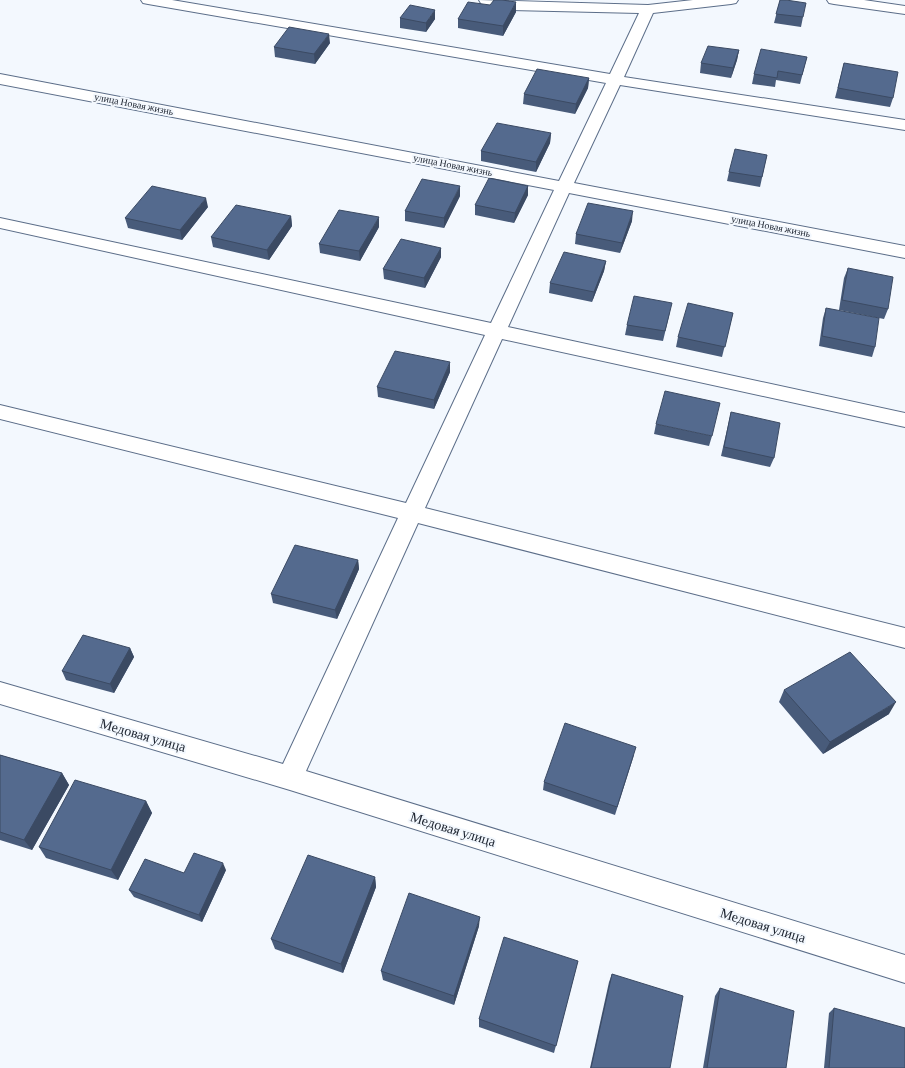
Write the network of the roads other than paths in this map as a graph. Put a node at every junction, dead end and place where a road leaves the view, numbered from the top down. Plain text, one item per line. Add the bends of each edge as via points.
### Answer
1 (148, 0) edge
2 (486, 0) edge
3 (731, 0) edge
4 (834, 0) edge
5 (648, 9) junction
6 (905, 10) edge
7 (0, 79) edge
8 (616, 80) junction
9 (905, 125) edge
10 (564, 186) junction
11 (0, 223) edge
12 (905, 252) edge
13 (496, 332) junction
14 (0, 412) edge
15 (905, 420) edge
16 (411, 513) junction
17 (905, 638) edge
18 (0, 693) edge
19 (290, 778) junction
20 (905, 969) edge

1 - 8 street
2 - 5 street via 512,6
3 - 5 street
4 - 6 street
5 - 8 street
7 - 10 street, улица Новая жизнь
8 - 9 street
8 - 10 street
10 - 12 street, улица Новая жизнь
10 - 13 street
11 - 13 street
13 - 15 street
13 - 16 street
14 - 16 street
16 - 17 street
16 - 19 street
18 - 19 street, Медовая улица
19 - 20 street, Медовая улица

